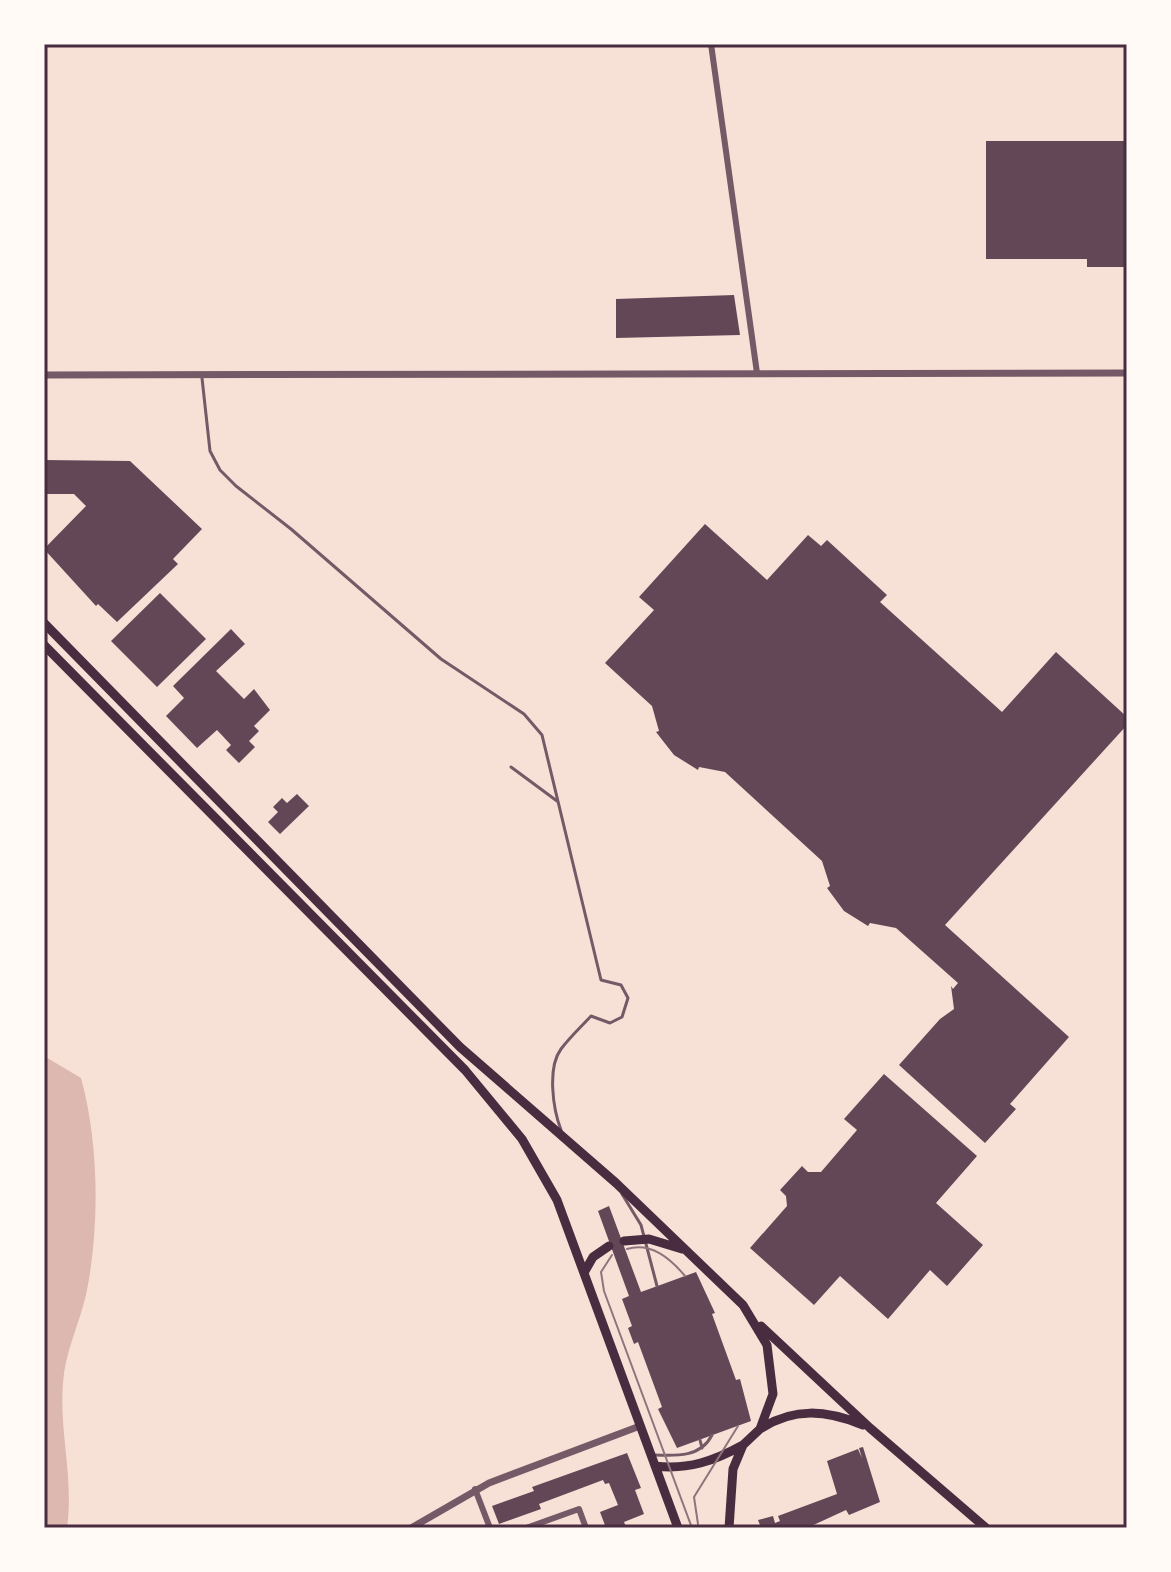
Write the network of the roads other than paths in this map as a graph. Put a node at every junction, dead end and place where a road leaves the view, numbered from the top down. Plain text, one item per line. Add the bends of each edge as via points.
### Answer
1 (711, 44) edge
2 (757, 373) junction
3 (1127, 373) edge
4 (202, 374) junction
5 (44, 375) edge
6 (44, 623) edge
7 (44, 645) edge
8 (511, 767) dead end
9 (557, 801) junction
10 (568, 1142) junction
11 (616, 1183) junction
12 (643, 1238) junction
13 (624, 1241) dead end
14 (609, 1246) dead end
15 (689, 1252) junction
16 (585, 1271) junction
17 (657, 1286) dead end
18 (743, 1305) junction
19 (640, 1426) junction
20 (870, 1428) junction
21 (760, 1429) junction
22 (712, 1435) dead end
23 (700, 1440) dead end
24 (743, 1445) junction
25 (702, 1448) junction
26 (651, 1455) junction
27 (655, 1466) junction
28 (475, 1489) junction
29 (411, 1528) edge
30 (490, 1528) edge
31 (526, 1528) edge
32 (586, 1528) edge
33 (678, 1528) edge
34 (729, 1528) edge
35 (986, 1528) edge

1 - 2 street
2 - 3 street
2 - 4 street
4 - 5 street
4 - 9 lane via 210,451 220,470 431,651 524,714 542,735
6 - 10 main road via 444,1032
7 - 16 main road via 478,1085 534,1157
8 - 9 lane
9 - 10 lane via 601,980 617,982 628,998 622,1017 610,1023 591,1016 559,1051 554,1101
10 - 11 main road
11 - 12 lane
11 - 15 main road
12 - 13 main road
12 - 15 main road
12 - 17 lane
14 - 16 main road
15 - 18 main road
16 - 19 main road
18 - 20 main road
18 - 21 main road via 771,1358 773,1394
19 - 26 main road
19 - 28 street
20 - 21 main road via 834,1415 805,1412
20 - 35 main road
21 - 24 main road
22 - 25 lane
23 - 25 lane
24 - 27 main road via 704,1463
24 - 34 main road via 731,1482
25 - 26 lane via 679,1456
26 - 27 main road
27 - 33 main road
28 - 29 street
28 - 30 street
31 - 32 street via 579,1509

